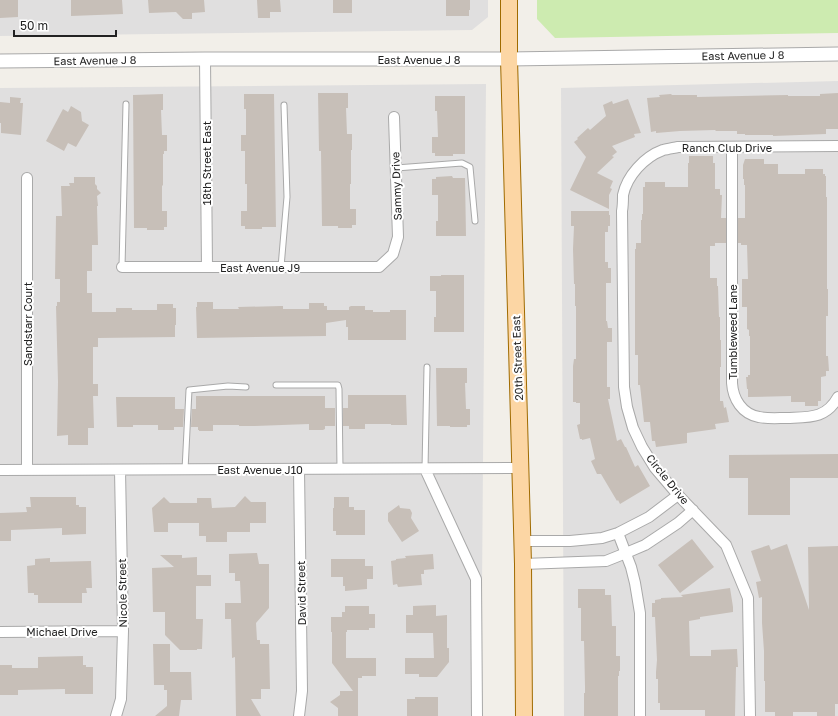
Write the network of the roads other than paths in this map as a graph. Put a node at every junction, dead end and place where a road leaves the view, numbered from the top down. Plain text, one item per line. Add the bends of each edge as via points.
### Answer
1 (509, 0) edge
2 (838, 54) edge
3 (205, 59) junction
4 (509, 59) junction
5 (0, 61) edge
6 (126, 104) dead end
7 (284, 105) dead end
8 (394, 117) dead end
9 (838, 146) edge
10 (732, 147) junction
11 (396, 168) junction
12 (28, 178) dead end
13 (628, 181) joint
14 (475, 221) dead end
15 (393, 254) joint
16 (122, 267) joint
17 (207, 267) junction
18 (281, 267) junction
19 (427, 367) dead end
20 (276, 385) dead end
21 (246, 387) dead end
22 (838, 397) edge
23 (520, 468) junction
24 (299, 469) junction
25 (340, 469) junction
26 (425, 469) junction
27 (0, 470) edge
28 (28, 470) junction
29 (120, 470) junction
30 (185, 470) junction
31 (678, 495) junction
32 (693, 510) junction
33 (618, 533) junction
34 (523, 541) junction
35 (626, 553) junction
36 (523, 564) junction
37 (123, 631) junction
38 (0, 632) edge
39 (116, 716) edge
40 (299, 716) edge
41 (477, 716) edge
42 (524, 716) edge
43 (640, 716) edge
44 (750, 716) edge

1 - 4 main road, 20th Street East
2 - 4 street, East Avenue J 8
3 - 4 street, East Avenue J 8
3 - 5 street, East Avenue J 8
3 - 17 street, 18th Street East
4 - 23 main road, 20th Street East
6 - 16 lane
7 - 18 lane via 287,198
8 - 11 street, Sammy Drive
9 - 10 street, Ranch Club Drive
10 - 13 street, Ranch Club Drive via 678,147 662,151 637,168
10 - 22 street, Tumbleweed Lane via 734,396 746,412 766,418 817,416 830,409
11 - 14 lane via 462,163 470,167
11 - 15 street, Sammy Drive via 398,237
12 - 28 street, Sandstarr Court
13 - 31 street, Circle Drive via 622,211 624,387 627,407 642,447 655,468
15 - 18 street, East Avenue J9 via 379,267
16 - 17 street, East Avenue J9
17 - 18 street, East Avenue J9
19 - 26 lane
20 - 25 lane via 338,386
21 - 30 lane via 189,390
23 - 26 street, East Avenue J10
23 - 34 main road, 20th Street East
24 - 25 street, East Avenue J10
24 - 30 street, East Avenue J10
24 - 40 street, David Street via 302,691
25 - 26 street, East Avenue J10
26 - 41 street via 476,579
27 - 28 street, East Avenue J10
28 - 29 street, East Avenue J10
29 - 30 street, East Avenue J10
29 - 37 street, Nicole Street
31 - 32 street, Circle Drive
31 - 33 street via 649,517
32 - 35 street via 645,545
32 - 44 street, Circle Drive via 726,545 748,598
33 - 34 street via 602,538 570,541
33 - 35 street
34 - 36 main road, 20th Street East
35 - 36 street via 606,561
35 - 43 street via 640,613
36 - 42 main road, 20th Street East
37 - 38 street, Michael Drive
37 - 39 street, Nicole Street via 121,699

